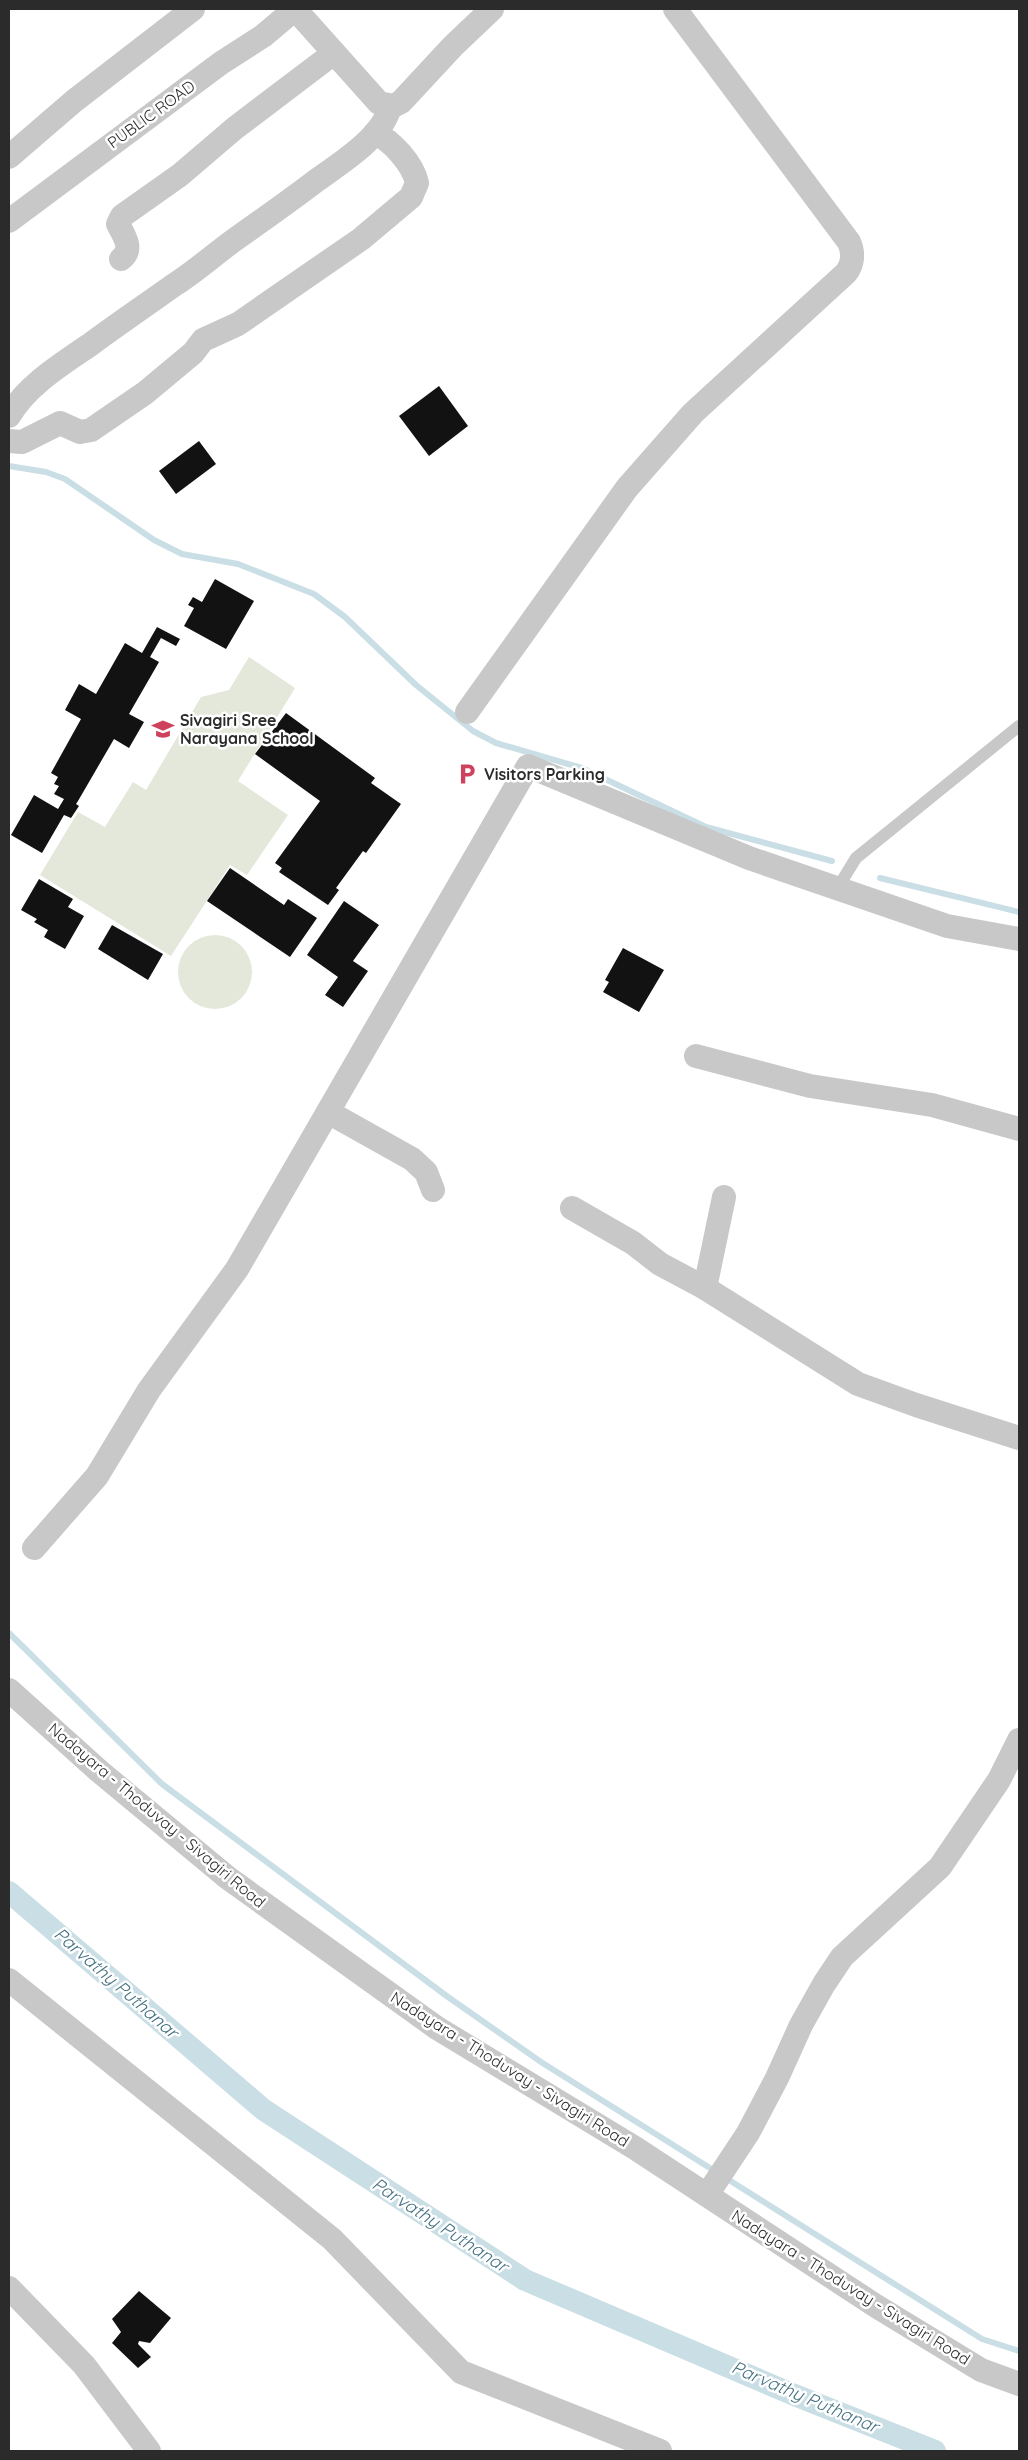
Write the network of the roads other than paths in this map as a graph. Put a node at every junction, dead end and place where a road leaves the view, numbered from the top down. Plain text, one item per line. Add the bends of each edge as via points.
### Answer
1 (193, 9) edge
2 (295, 9) edge
3 (492, 9) edge
4 (675, 9) edge
5 (334, 53) junction
6 (390, 106) junction
7 (375, 133) junction
8 (9, 157) edge
9 (9, 221) edge
10 (121, 259) dead end
11 (9, 416) edge
12 (9, 441) edge
13 (467, 712) dead end
14 (1019, 726) edge
15 (837, 889) junction
16 (1019, 939) edge
17 (696, 1056) dead end
18 (328, 1112) junction
19 (1019, 1129) edge
20 (433, 1190) dead end
21 (724, 1197) dead end
22 (572, 1208) dead end
23 (705, 1288) junction
24 (1019, 1438) edge
25 (34, 1548) dead end
26 (9, 1690) edge
27 (1019, 1740) edge
28 (9, 1980) edge
29 (707, 2195) junction
30 (13, 2301) edge
31 (1019, 2384) edge
32 (149, 2451) edge
33 (660, 2451) edge

1 - 8 street
2 - 5 street, PUBLIC ROAD
2 - 9 street, PUBLIC ROAD via 263,36 200,78
3 - 6 street via 401,102
4 - 13 street via 849,242 852,262 846,273 693,413 627,488
5 - 6 street, PUBLIC ROAD via 379,103
5 - 10 street via 180,175 122,216 118,224 128,246
6 - 7 street
7 - 11 street via 281,209 62,364 21,400
7 - 12 street via 388,141 412,171 417,183 411,197 361,239 276,299 232,328 203,340 193,353 145,393 91,430 80,432 60,423 22,442
14 - 15 lane via 856,858
15 - 16 street via 947,926
15 - 18 street via 749,858 528,766
17 - 19 street via 810,1086 932,1106
18 - 20 street via 412,1159 426,1172
18 - 25 street via 237,1269 149,1390 97,1476
21 - 23 street
22 - 23 street via 634,1243 660,1264
23 - 24 street via 858,1384
26 - 29 street, Nadayara - Thoduvay - Sivagiri Road via 99,1771 228,1878 437,2028
27 - 29 street via 999,1780 940,1867 842,1957 828,1977 748,2132
28 - 33 street via 332,2239 461,2372
29 - 31 street, Nadayara - Thoduvay - Sivagiri Road via 908,2326 981,2370
30 - 32 street via 84,2365

